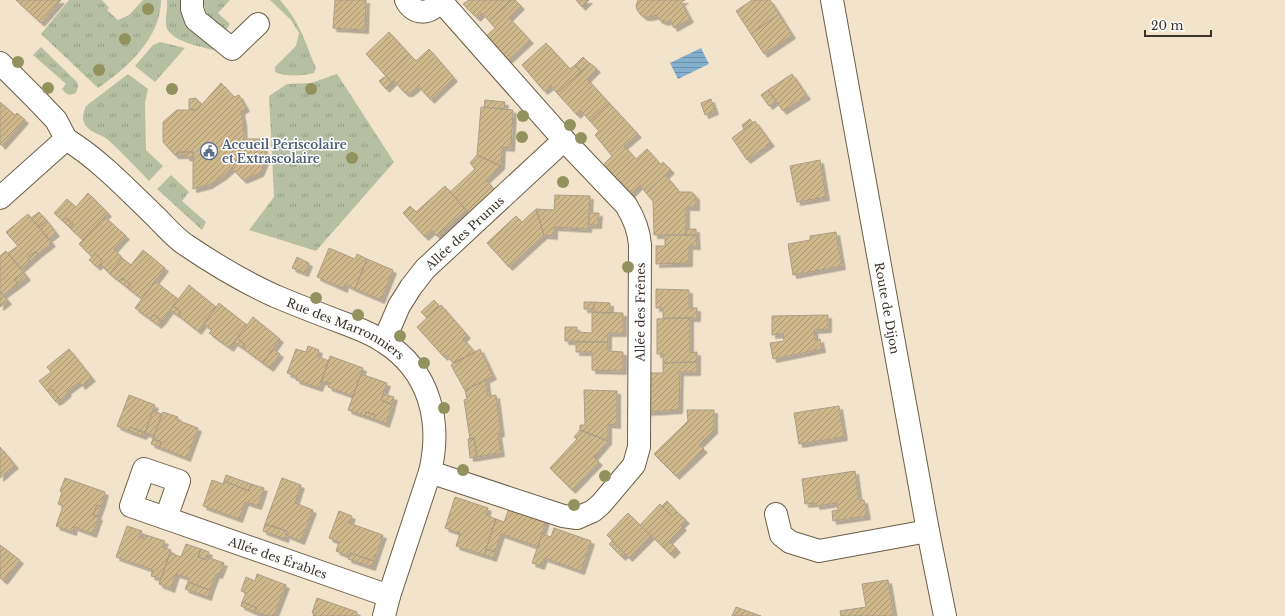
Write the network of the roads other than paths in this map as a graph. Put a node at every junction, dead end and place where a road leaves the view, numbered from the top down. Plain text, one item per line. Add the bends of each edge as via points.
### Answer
1 (192, 0) edge
2 (406, 0) edge
3 (440, 0) edge
4 (832, 0) edge
5 (258, 24) dead end
6 (0, 63) edge
7 (66, 139) junction
8 (564, 140) junction
9 (0, 198) edge
10 (384, 341) junction
11 (430, 472) junction
12 (776, 514) dead end
13 (166, 518) dead end
14 (928, 531) junction
15 (387, 606) edge
16 (945, 616) edge

1 - 5 street via 196,20 232,49
2 - 3 street, Allée des Frênes via 412,9 423,12 433,8
3 - 8 street, Allée des Frênes
4 - 14 street, Route de Dijon
6 - 7 street via 56,120
7 - 9 street
7 - 10 street, Rue des Marronniers via 101,165 184,244 213,263 274,295
8 - 10 street, Allée des Prunus via 425,269 399,306
8 - 11 street, Allée des Frênes via 626,205 639,235 638,448 634,466 601,504 593,511 577,518 563,516
10 - 11 street, Rue des Marronniers via 409,362 430,400 435,437
11 - 15 street, Rue des Marronniers
12 - 14 street via 781,535 790,542 819,551
13 - 15 street, Allée des Érables
14 - 16 street, Route de Dijon

